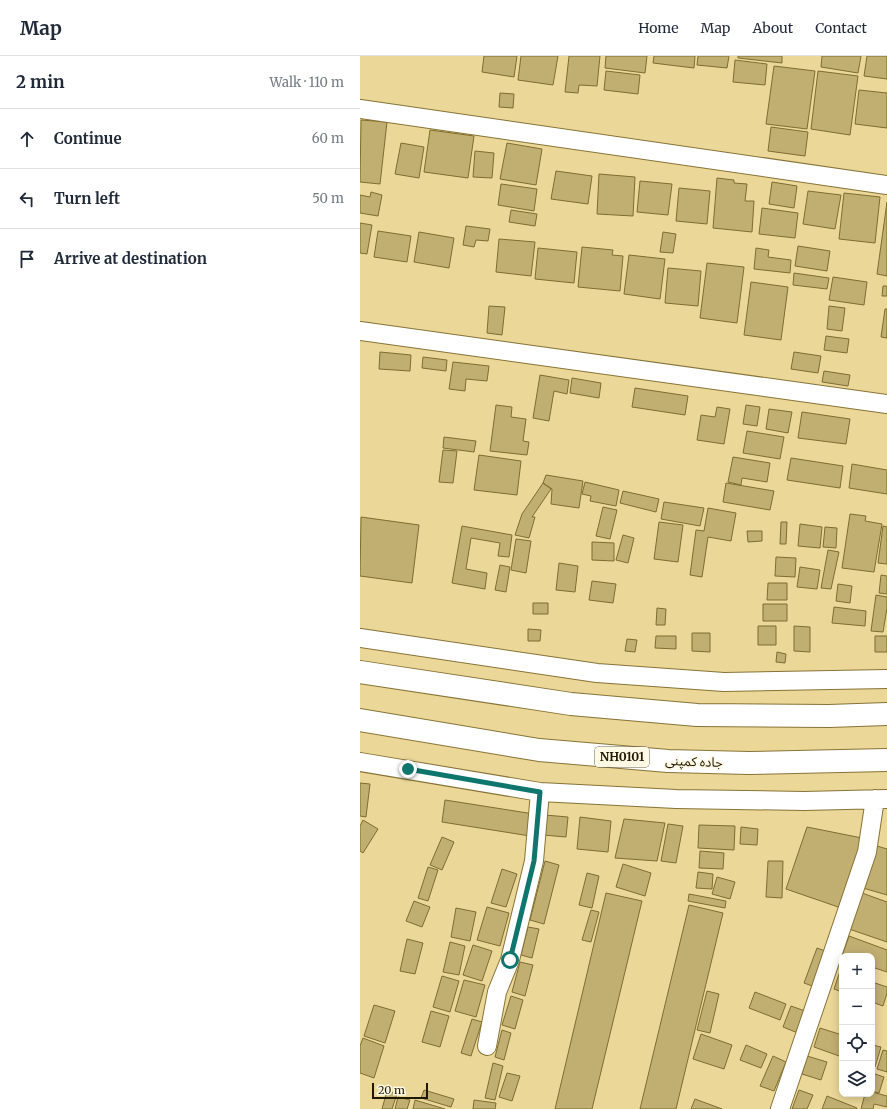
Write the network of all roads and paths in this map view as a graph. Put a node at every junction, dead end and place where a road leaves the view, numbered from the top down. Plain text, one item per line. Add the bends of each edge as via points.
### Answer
1 (360, 109) edge
2 (887, 185) edge
3 (360, 332) edge
4 (887, 404) edge
5 (360, 638) edge
6 (360, 672) edge
7 (887, 678) edge
8 (887, 714) edge
9 (360, 720) edge
10 (887, 760) edge
11 (360, 762) edge
12 (540, 792) junction
13 (881, 799) edge
14 (487, 1046) dead end
15 (780, 1109) edge

1 - 2 street
3 - 4 street
5 - 7 street via 597,673 724,682
6 - 8 highway via 572,704 697,715
9 - 10 highway, جاده کمپنی / NH0101 via 539,750 668,761 750,763
11 - 12 street
12 - 13 street via 676,800
12 - 14 street via 534,861 510,960 497,992
13 - 15 street via 868,852

